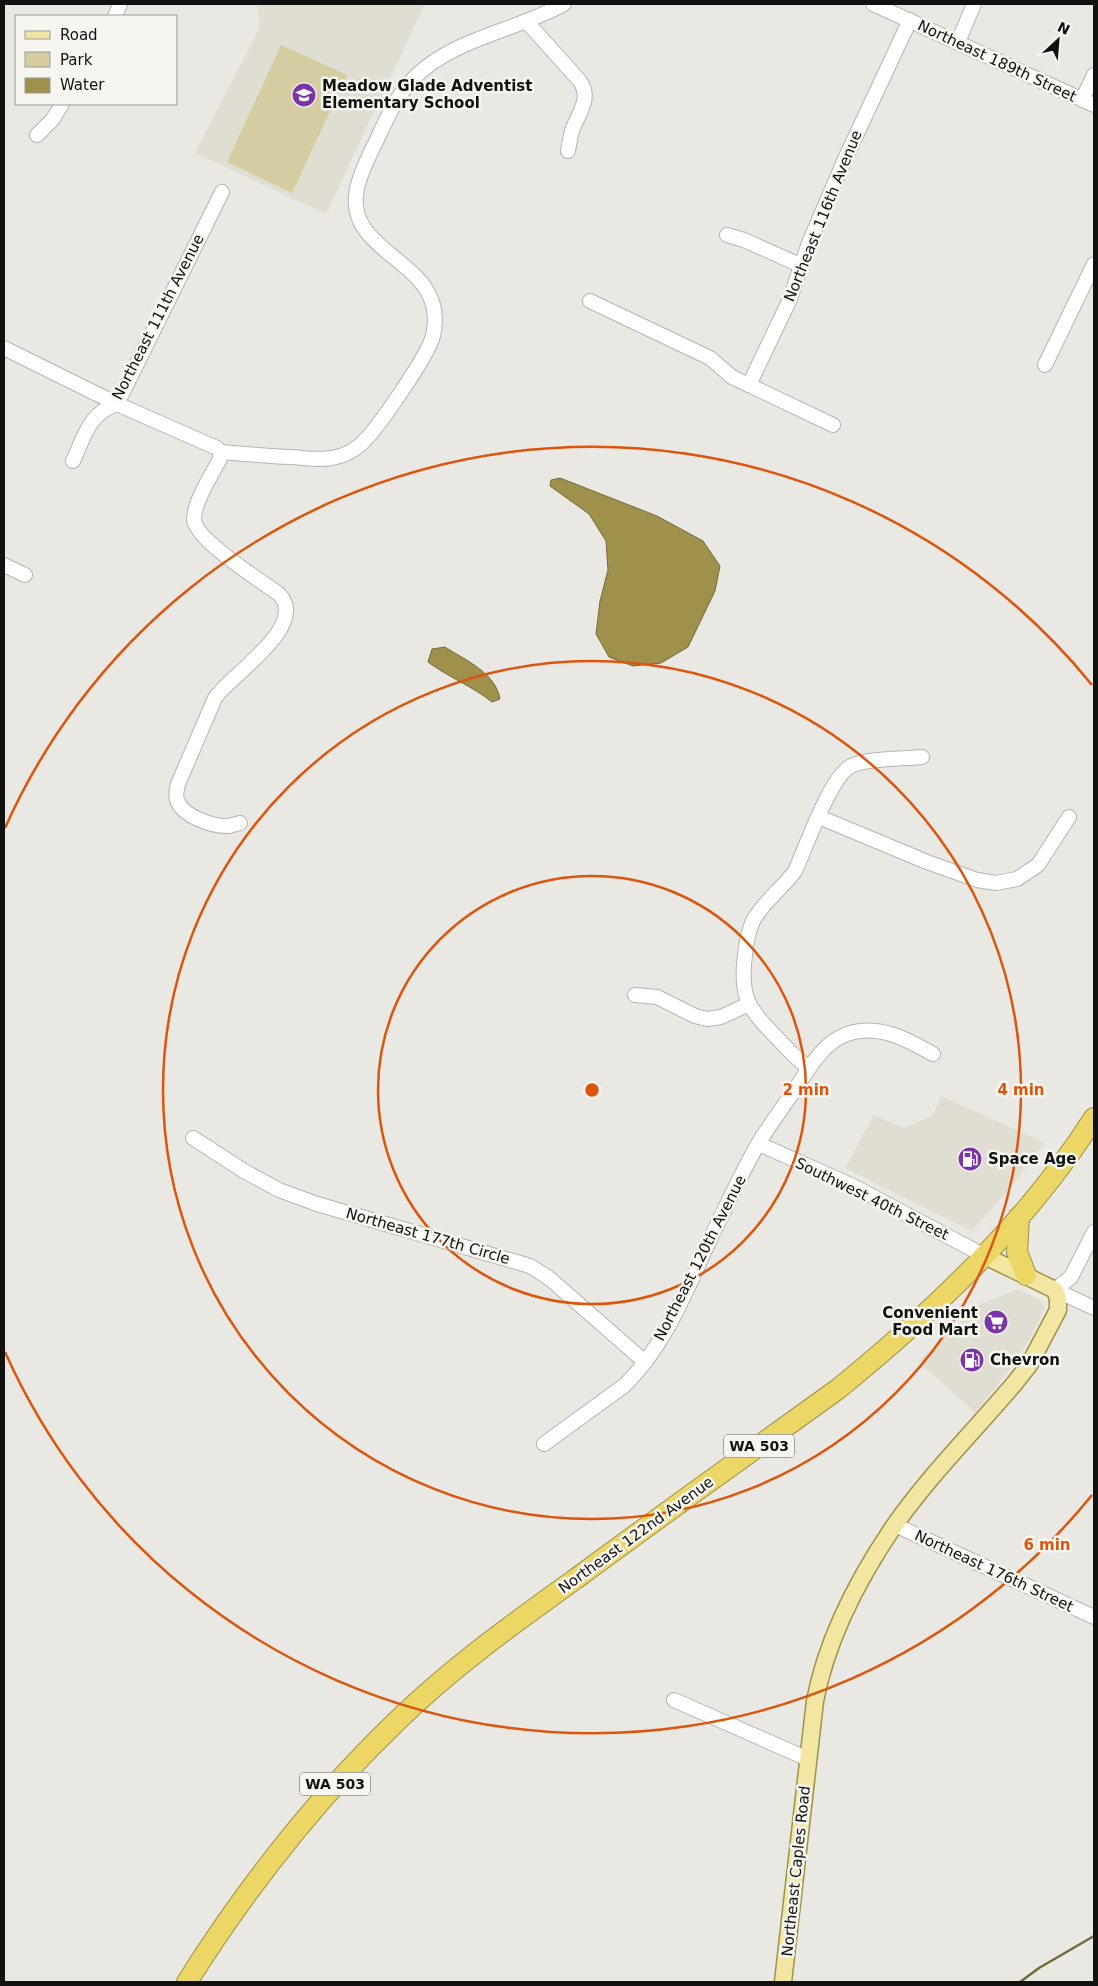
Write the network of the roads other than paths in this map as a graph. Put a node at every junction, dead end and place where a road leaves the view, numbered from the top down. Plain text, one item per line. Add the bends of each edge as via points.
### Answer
1 (564, 4) edge
2 (873, 4) edge
3 (974, 4) edge
4 (910, 20) junction
5 (526, 21) junction
6 (958, 42) junction
7 (1094, 75) edge
8 (1088, 103) edge
9 (61, 105) edge
10 (37, 135) dead end
11 (568, 151) dead end
12 (222, 192) dead end
13 (727, 235) dead end
14 (1094, 264) edge
15 (802, 266) junction
16 (590, 301) dead end
17 (4, 348) edge
18 (1045, 365) dead end
19 (749, 385) junction
20 (117, 404) junction
21 (834, 425) dead end
22 (220, 452) junction
23 (73, 461) dead end
24 (4, 565) edge
25 (25, 575) dead end
26 (922, 757) dead end
27 (1070, 816) dead end
28 (819, 817) junction
29 (240, 823) dead end
30 (635, 995) dead end
31 (749, 1004) junction
32 (932, 1054) dead end
33 (809, 1068) junction
34 (1094, 1118) edge
35 (193, 1138) dead end
36 (759, 1144) junction
37 (1019, 1217) junction
38 (1094, 1232) edge
39 (985, 1256) junction
40 (1026, 1275) junction
41 (1055, 1290) junction
42 (1094, 1308) edge
43 (645, 1362) junction
44 (544, 1444) dead end
45 (895, 1526) junction
46 (1094, 1617) edge
47 (674, 1700) dead end
48 (808, 1759) junction
49 (187, 1982) edge
50 (783, 1982) edge

1 - 5 street
2 - 4 street, Northeast 189th Street
3 - 6 street
4 - 6 street, Northeast 189th Street
4 - 15 street, Northeast 116th Avenue via 845,159
5 - 11 street via 584,88 585,101
5 - 22 street via 450,52 415,76 393,106 362,171 356,197 359,219 377,244 423,285 432,300 435,316 432,340 372,432 354,450 330,458
6 - 8 street, Northeast 189th Street
7 - 8 street
9 - 10 street
12 - 20 street, Northeast 111th Avenue
13 - 15 street
14 - 18 street
15 - 19 street, Northeast 116th Avenue
16 - 19 street via 710,358 732,377
17 - 20 street
19 - 21 street
20 - 22 street
20 - 23 street, Northeast 111th Avenue via 94,417
22 - 29 street via 220,459 195,512 196,527 209,543 279,594 286,605 286,616 261,652 215,698 178,784 176,796 184,811 208,822 229,826
24 - 25 street
26 - 28 street via 863,763 845,769
27 - 28 street via 1038,865 1006,882 977,880 958,874
28 - 31 street via 795,871 763,907 750,930 742,981
30 - 31 street via 656,997 707,1019
31 - 33 street via 759,1019
32 - 33 street, Northeast 120th Avenue via 890,1034 861,1030 833,1042
33 - 36 street, Northeast 120th Avenue
34 - 37 highway, Northeast 122nd Avenue / WA 503
35 - 43 street, Northeast 177th Circle via 279,1190 326,1207 530,1266 549,1278
36 - 39 street, Southwest 40th Street via 853,1186
36 - 43 street, Northeast 120th Avenue via 670,1322
37 - 39 highway, Northeast 122nd Avenue / WA 503
37 - 40 highway via 1017,1252
38 - 41 street via 1071,1277
39 - 40 main road
39 - 49 highway, Northeast 122nd Avenue / WA 503 via 886,1349 838,1389 519,1620 431,1689 348,1770 274,1855
40 - 41 main road
41 - 42 street
41 - 45 main road via 1058,1310 1029,1365
43 - 44 street, Northeast 120th Avenue via 625,1385
45 - 46 street, Northeast 176th Street
45 - 48 main road via 833,1637 815,1701
47 - 48 street
48 - 50 main road, Northeast Caples Road

